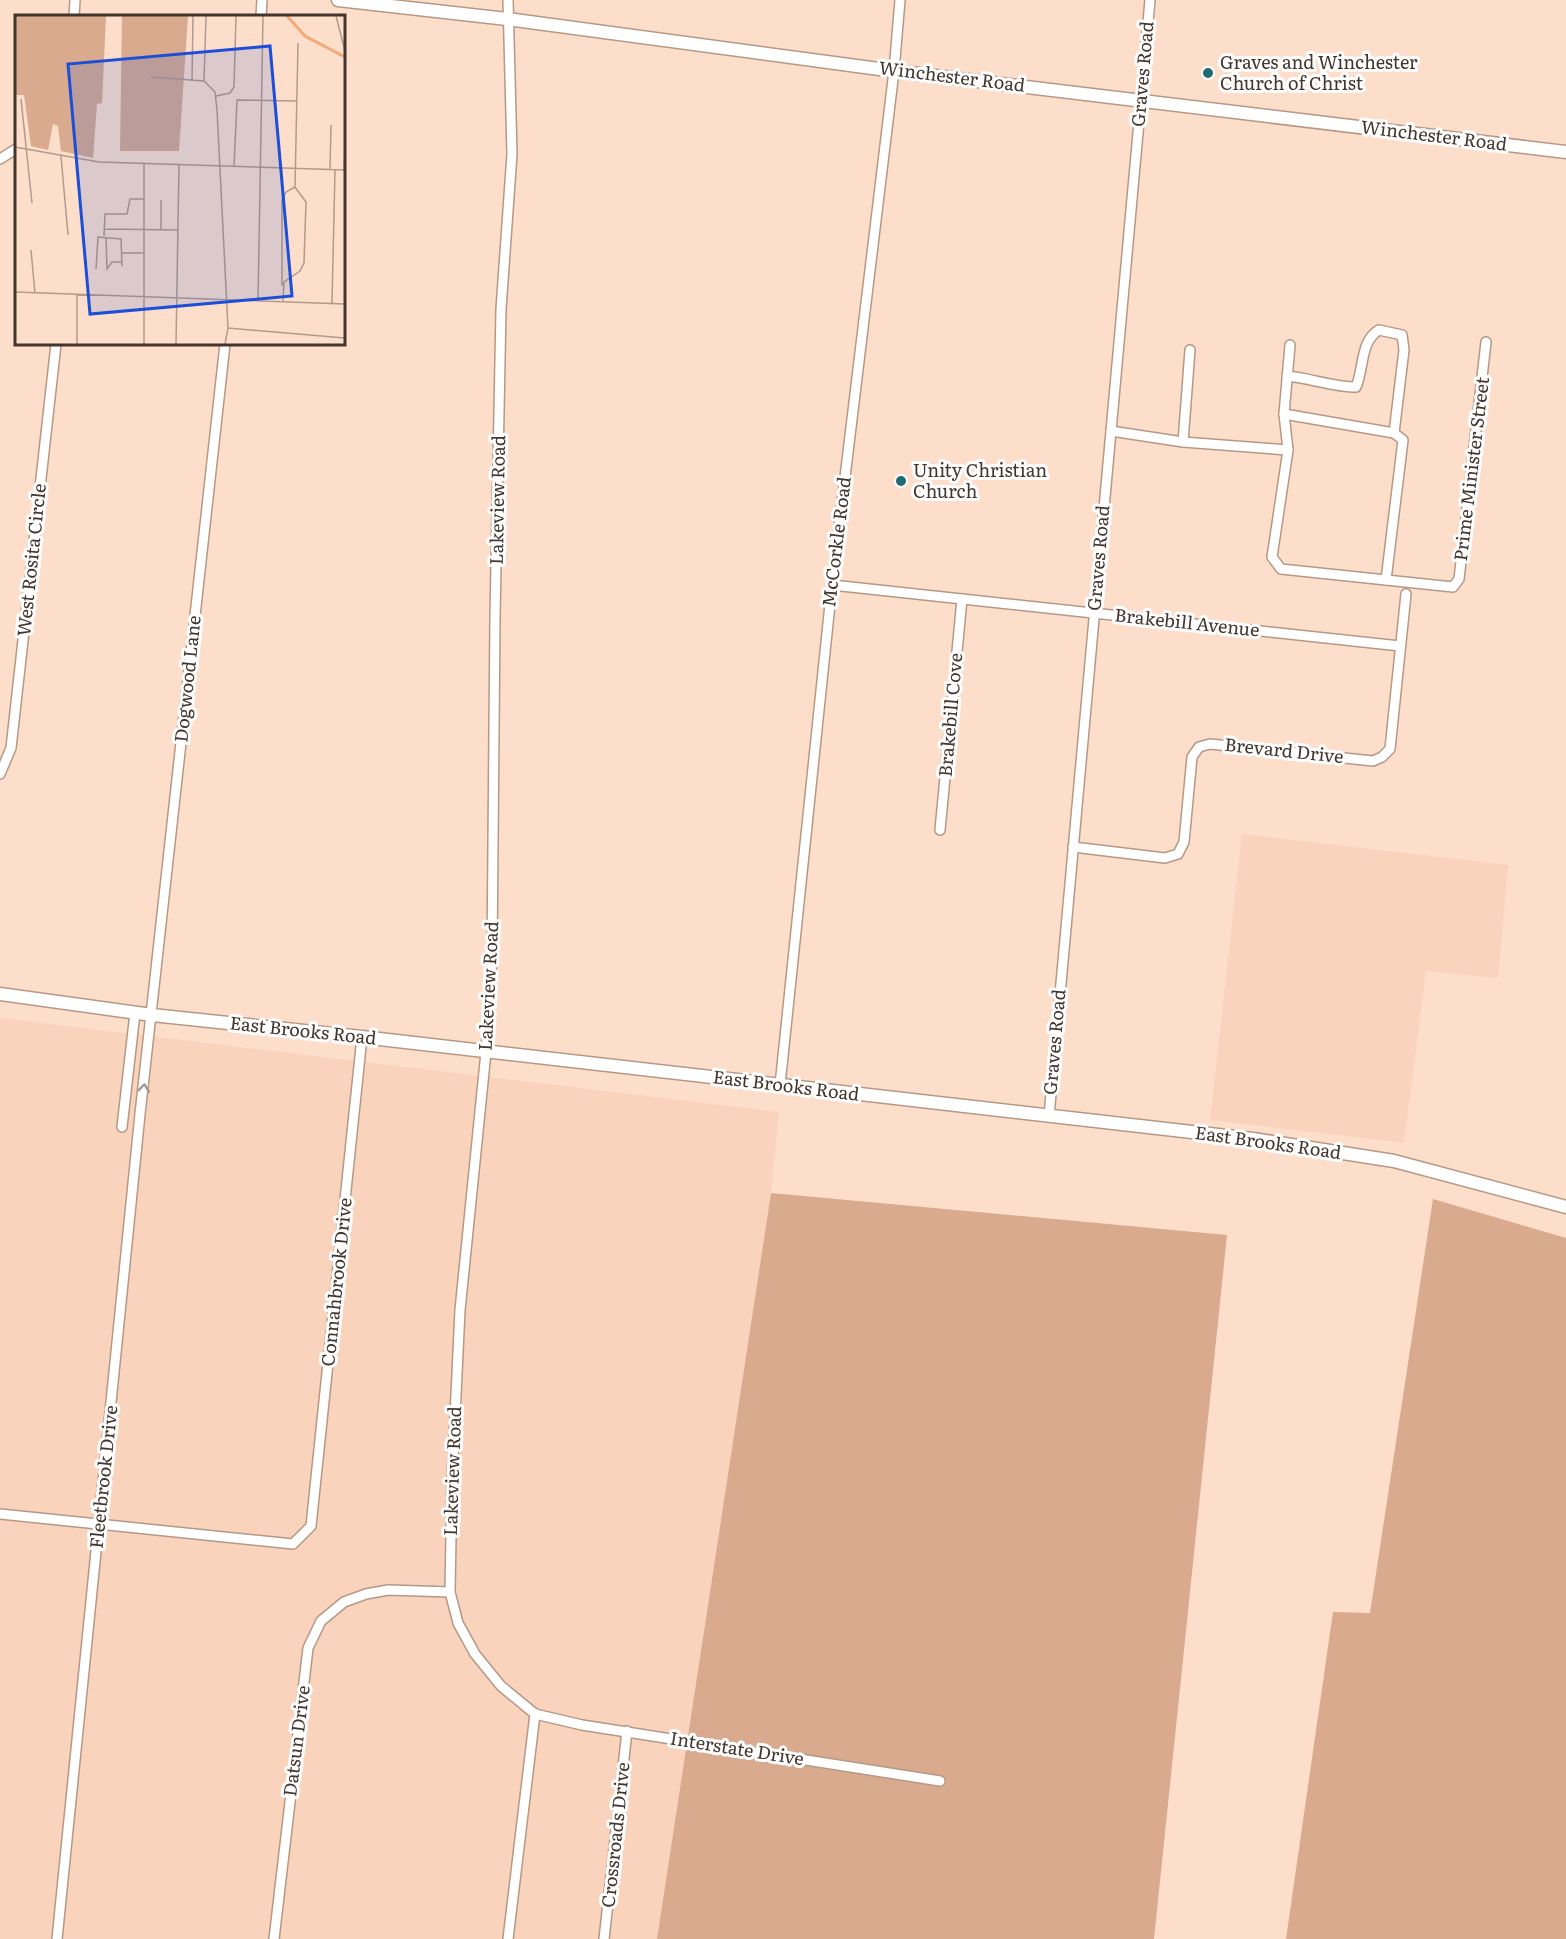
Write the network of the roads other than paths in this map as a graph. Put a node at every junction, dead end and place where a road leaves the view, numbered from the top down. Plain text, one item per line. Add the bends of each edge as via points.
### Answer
1 (75, 0) edge
2 (262, 0) edge
3 (338, 0) edge
4 (508, 0) edge
5 (900, 0) edge
6 (1150, 0) edge
7 (74, 15) edge
8 (261, 15) edge
9 (507, 20) junction
10 (894, 71) junction
11 (1141, 100) junction
12 (15, 150) edge
13 (1566, 152) edge
14 (0, 159) edge
15 (1486, 342) dead end
16 (56, 345) edge
17 (225, 345) edge
18 (1290, 345) dead end
19 (1190, 350) dead end
20 (1287, 376) junction
21 (1284, 414) junction
22 (1111, 430) junction
23 (1394, 433) junction
24 (1183, 442) junction
25 (1288, 450) junction
26 (1386, 580) junction
27 (831, 585) junction
28 (1406, 594) dead end
29 (962, 599) junction
30 (1094, 613) junction
31 (1400, 646) junction
32 (0, 774) edge
33 (940, 830) dead end
34 (1073, 847) junction
35 (0, 994) edge
36 (135, 1013) junction
37 (152, 1015) junction
38 (362, 1037) junction
39 (131, 1044) junction
40 (149, 1045) junction
41 (486, 1052) junction
42 (780, 1085) junction
43 (1049, 1116) junction
44 (122, 1127) dead end
45 (1566, 1207) edge
46 (0, 1514) edge
47 (100, 1524) junction
48 (450, 1592) junction
49 (535, 1714) junction
50 (627, 1731) junction
51 (940, 1781) dead end
52 (57, 1939) edge
53 (274, 1939) edge
54 (508, 1939) edge
55 (604, 1939) edge

1 - 7 street
2 - 8 street
3 - 9 main road, Winchester Road
4 - 9 street, Lakeview Road
5 - 10 street, McCorkle Road
6 - 11 street, Graves Road
9 - 10 main road, Winchester Road
9 - 41 street, Lakeview Road via 512,154 501,309 492,957
10 - 11 main road, Winchester Road
10 - 27 street, McCorkle Road
11 - 13 main road, Winchester Road
11 - 22 street, Graves Road
12 - 14 street
15 - 26 street, Prime Minister Street via 1459,579 1453,587
16 - 32 street, West Rosita Circle via 11,748
17 - 37 street, Dogwood Lane
18 - 20 street
19 - 24 street
20 - 21 street
20 - 23 street via 1356,387 1366,344 1374,333 1379,330 1402,335 1404,350
21 - 23 street
21 - 25 street
22 - 24 street
22 - 30 street, Graves Road
23 - 26 street via 1403,440
24 - 25 street
25 - 26 street via 1272,557 1281,569
27 - 29 street, Brakebill Avenue
27 - 42 street, McCorkle Road
28 - 31 street, Brevard Drive
29 - 30 street, Brakebill Avenue
29 - 33 street, Brakebill Cove
30 - 31 street, Brakebill Avenue
30 - 34 street, Graves Road
31 - 34 street, Brevard Drive via 1390,749 1382,757 1372,761 1210,744 1199,747 1192,757 1184,842 1178,854 1165,858
34 - 43 street, Graves Road
35 - 36 main road, East Brooks Road
36 - 37 main road, East Brooks Road
36 - 39 street
37 - 38 main road, East Brooks Road
37 - 40 street, Fleetbrook Drive
38 - 41 main road, East Brooks Road
38 - 47 street, Connahbrook Drive via 311,1526 293,1544
39 - 40 street
39 - 44 street
47 -> 40 street, Fleetbrook Drive
41 - 42 main road, East Brooks Road
41 - 48 street, Lakeview Road via 460,1310
42 - 43 main road, East Brooks Road
43 - 45 main road, East Brooks Road via 1253,1139 1394,1161
46 - 47 street
47 - 52 street, Fleetbrook Drive
48 - 49 street, Lakeview Road via 458,1623 476,1654 501,1686
48 - 53 street, Datsun Drive via 388,1590 366,1594 344,1602 321,1621 308,1648
49 - 50 street, Interstate Drive
49 - 54 street
50 - 51 street, Interstate Drive
50 - 55 street, Crossroads Drive

